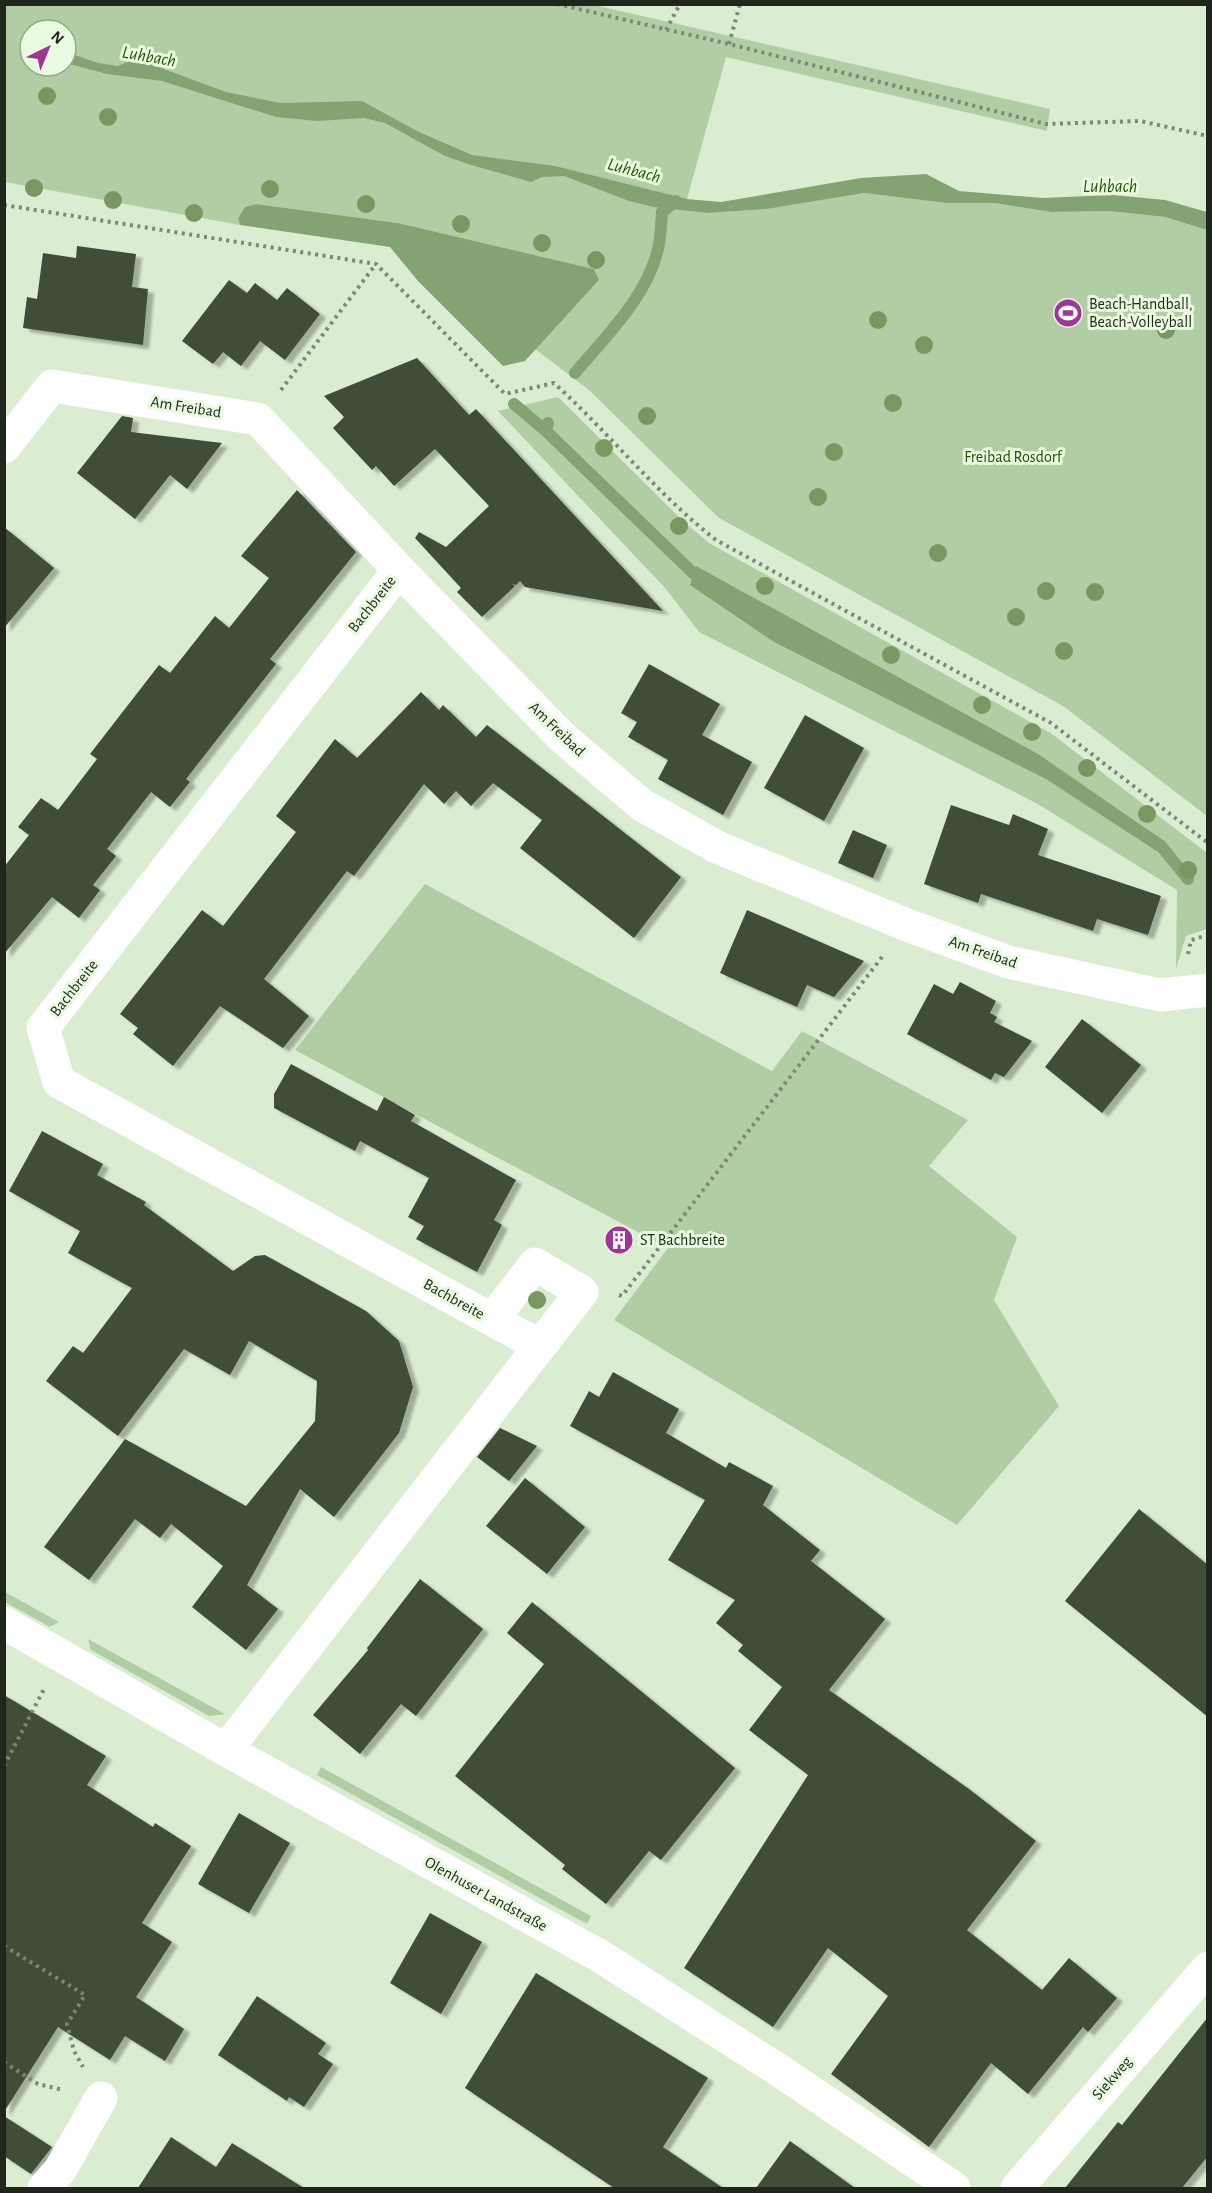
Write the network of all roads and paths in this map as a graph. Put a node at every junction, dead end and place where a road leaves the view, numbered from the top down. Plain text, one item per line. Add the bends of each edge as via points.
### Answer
1 (557, 4) edge
2 (680, 4) edge
3 (740, 4) edge
4 (666, 30) junction
5 (729, 44) junction
6 (1208, 135) edge
7 (4, 205) edge
8 (376, 264) junction
9 (258, 419) junction
10 (4, 447) edge
11 (399, 570) junction
12 (1208, 843) edge
13 (907, 925) junction
14 (1208, 990) edge
15 (582, 1292) junction
16 (492, 1320) junction
17 (540, 1346) junction
18 (4, 1623) edge
19 (62, 1655) junction
20 (226, 1750) junction
21 (4, 1766) edge
22 (4, 1946) edge
23 (1208, 1968) edge
24 (4, 2062) edge
25 (101, 2098) junction
26 (44, 2188) edge
27 (954, 2188) edge
28 (1017, 2188) edge

1 - 4 path
2 - 4 path
3 - 5 path
4 - 5 path
5 - 6 path via 1046,124 1140,121
7 - 8 path
8 - 9 path
8 - 12 path via 505,394 554,383 679,512 716,540 1051,723
9 - 10 street, Am Freibad via 52,386
9 - 11 street, Am Freibad
11 - 13 street, Am Freibad via 563,738 642,805 717,847
11 - 16 street, Bachbreite via 43,1028 59,1082
13 - 14 street, Am Freibad via 1008,962 1113,987 1160,995
13 - 15 path via 622,1296
15 - 16 street, Bachbreite via 535,1264
15 - 17 street
16 - 17 street, Bachbreite
17 - 20 street
18 - 19 street, Olenhuser Landstraße
19 - 20 street, Olenhuser Landstraße
19 - 21 path
20 - 27 street, Olenhuser Landstraße via 600,1956
22 - 25 path via 85,1995 67,2024 74,2051
23 - 28 street, Siekweg
24 - 25 path via 38,2084
25 - 26 street via 60,2170

